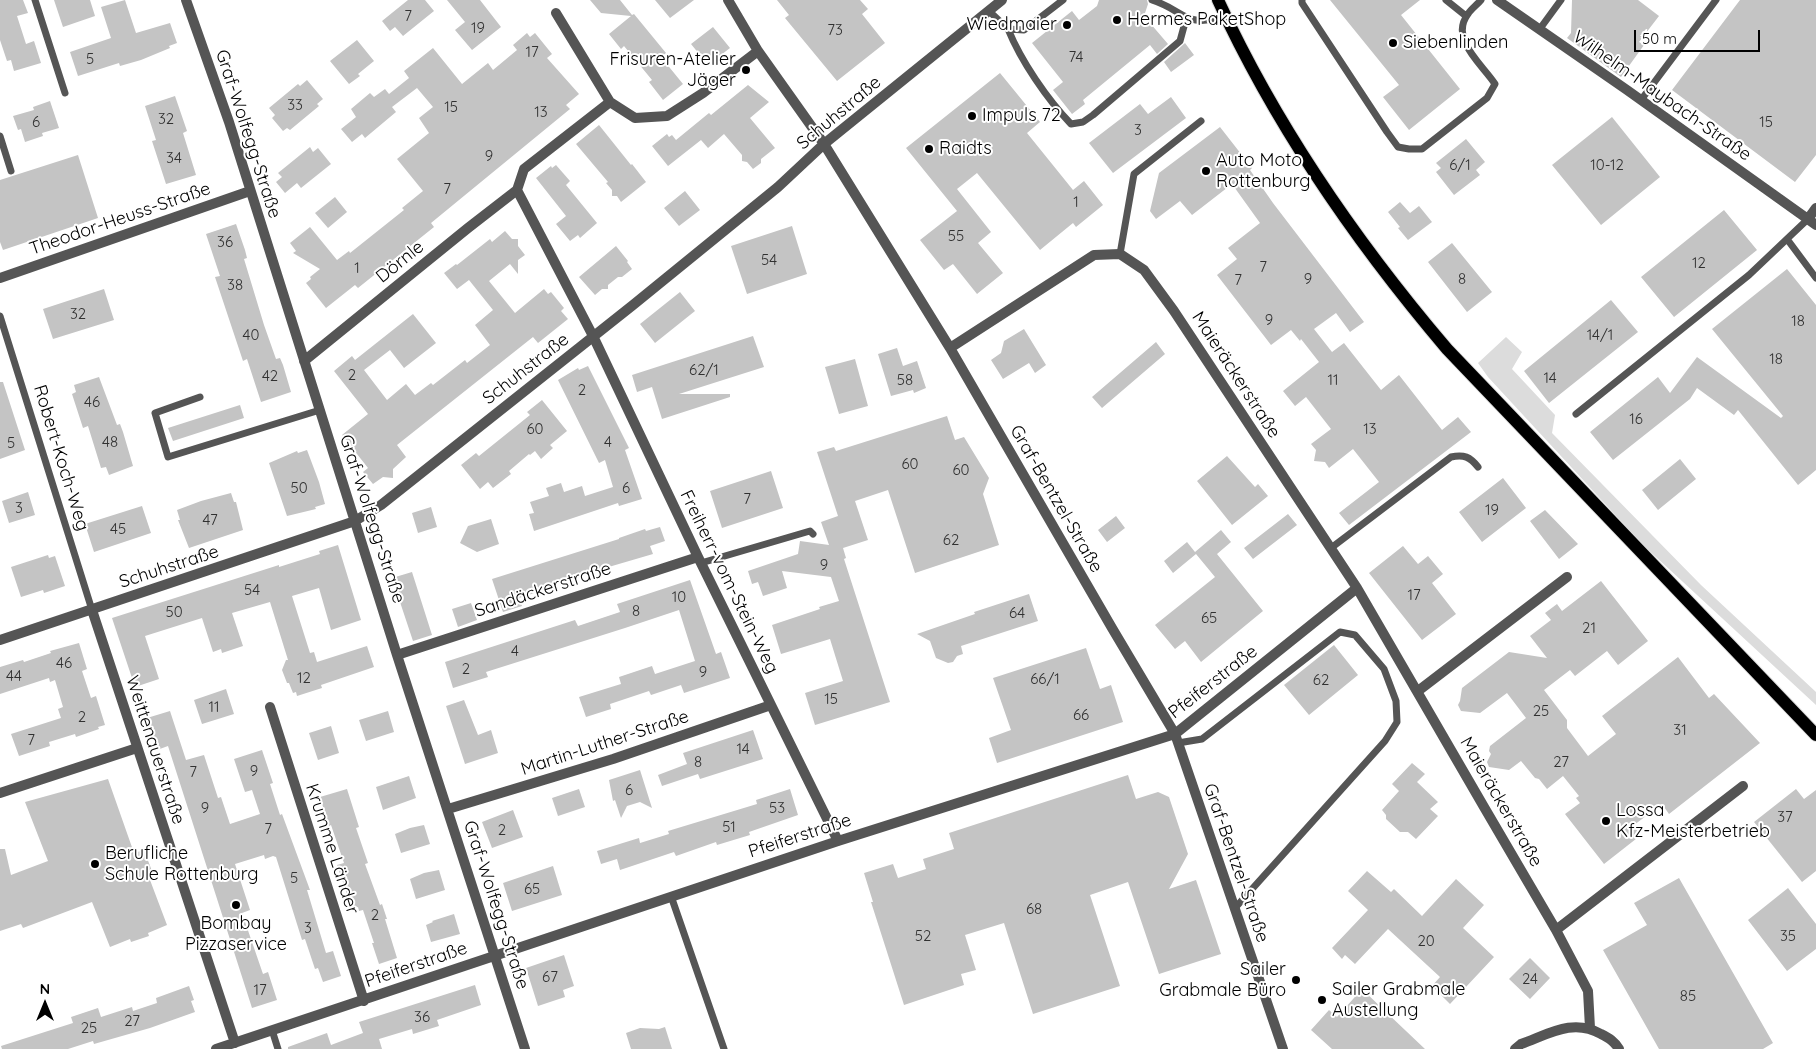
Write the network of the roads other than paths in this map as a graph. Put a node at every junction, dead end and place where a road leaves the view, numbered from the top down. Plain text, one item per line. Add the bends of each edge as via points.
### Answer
1 (35, 0) edge
2 (186, 0) edge
3 (728, 0) edge
4 (1002, 0) edge
5 (1063, 0) edge
6 (1152, 0) edge
7 (1218, 0) edge
8 (1302, 0) edge
9 (1446, 0) edge
10 (1481, 0) edge
11 (1497, 0) edge
12 (1561, 0) edge
13 (1716, 0) edge
14 (989, 10) junction
15 (556, 13) dead end
16 (1226, 16) junction
17 (1466, 16) junction
18 (1186, 19) junction
19 (1008, 28) junction
20 (1539, 30) junction
21 (758, 51) junction
22 (65, 93) dead end
23 (1641, 100) junction
24 (610, 102) junction
25 (1201, 121) dead end
26 (0, 136) edge
27 (824, 144) junction
28 (11, 171) dead end
29 (517, 190) junction
30 (250, 191) junction
31 (1816, 208) edge
32 (1812, 222) edge
33 (1787, 239) junction
34 (1120, 254) junction
35 (0, 278) edge
36 (1816, 278) edge
37 (0, 316) edge
38 (593, 336) junction
39 (950, 348) junction
40 (304, 360) junction
41 (200, 397) dead end
42 (320, 410) junction
43 (1576, 414) dead end
44 (1478, 467) dead end
45 (356, 521) junction
46 (813, 534) dead end
47 (1331, 548) junction
48 (700, 560) junction
49 (1567, 576) dead end
50 (1357, 588) junction
51 (92, 610) junction
52 (0, 640) edge
53 (397, 655) junction
54 (1418, 692) junction
55 (771, 705) junction
56 (270, 707) dead end
57 (1816, 735) edge
58 (1177, 738) junction
59 (137, 748) junction
60 (1743, 786) dead end
61 (0, 793) edge
62 (448, 809) junction
63 (838, 841) junction
64 (671, 896) junction
65 (1235, 908) junction
66 (1556, 930) junction
67 (495, 955) junction
68 (364, 1001) junction
69 (1590, 1028) junction
70 (272, 1030) junction
71 (235, 1043) junction
72 (216, 1049) edge
73 (278, 1049) edge
74 (525, 1049) edge
75 (724, 1049) edge
76 (1283, 1049) edge
77 (1515, 1049) edge
78 (1619, 1049) edge

1 - 22 lane
2 - 30 street, Graf-Wolfegg-Straße
3 - 21 street, Graf-Bentzel-Straße
4 - 14 street, Schuhstraße
5 - 19 lane via 1024,30
6 - 18 lane
7 - 16 main road
8 - 17 lane via 1387,132 1398,147 1409,149 1422,149 1487,98 1495,84 1467,48 1461,34
9 - 17 lane
10 - 17 lane
11 - 20 street, Wilhelm-Maybach-Straße
12 - 20 lane
13 - 23 lane
14 - 19 lane
14 - 27 street, Schuhstraße
15 - 24 street
16 - 18 lane via 1206,21
16 - 57 main road via 1301,155 1412,309
18 - 19 lane via 1180,41 1174,47 1093,115 1083,122 1071,124 1022,59
20 - 23 street, Wilhelm-Maybach-Straße
21 - 24 street via 667,116 635,118
21 - 27 street, Graf-Bentzel-Straße
23 - 32 street, Wilhelm-Maybach-Straße
24 - 29 street via 524,169
25 - 34 lane via 1134,174
26 - 28 lane
27 - 38 street, Schuhstraße via 778,187
27 - 39 street, Graf-Bentzel-Straße
29 - 38 street
29 - 40 street, Dörnle
30 - 35 street, Theodor-Heuss-Straße
30 - 40 street, Graf-Wolfegg-Straße
31 - 32 street
32 - 33 lane
33 - 36 lane
33 - 43 lane via 1749,275
34 - 39 street via 1094,255
34 - 47 street, Maieräckerstraße via 1144,270 1174,311
37 - 51 lane, Robert-Koch-Weg
38 - 45 street, Schuhstraße via 381,505
38 - 48 street, Freiherr-vom-Stein-Weg
39 - 58 street, Graf-Bentzel-Straße
40 - 42 street, Graf-Wolfegg-Straße
41 - 42 lane via 155,413 168,457
42 - 45 street, Graf-Wolfegg-Straße
44 - 47 lane via 1462,454 1451,457
45 - 51 street, Schuhstraße
45 - 53 street, Graf-Wolfegg-Straße
46 - 48 lane via 810,531
47 - 50 street, Maieräckerstraße
48 - 53 street, Sandäckerstraße
48 - 55 street, Freiherr-vom-Stein-Weg
49 - 54 street
50 - 54 street, Maieräckerstraße
50 - 58 street, Pfeiferstraße
51 - 52 street, Schuhstraße
51 - 59 street, Weittenauerstraße
53 - 62 street, Graf-Wolfegg-Straße
54 - 66 street, Maieräckerstraße
55 - 62 street, Martin-Luther-Straße via 613,759
55 - 63 street, Freiherr-vom-Stein-Weg
56 - 68 street, Krumme Länder
58 - 63 street, Pfeiferstraße
58 - 65 street, Graf-Bentzel-Straße
58 - 65 lane via 1202,739 1340,632 1355,635 1384,669 1396,701 1397,722 1385,741
59 - 61 street
59 - 71 street, Weittenauerstraße
60 - 66 street
62 - 67 street, Graf-Wolfegg-Straße
63 - 64 street, Pfeiferstraße
64 - 67 street, Pfeiferstraße
64 - 75 lane
65 - 76 street, Graf-Bentzel-Straße
66 - 69 street, Maieräckerstraße via 1588,991
67 - 68 street, Pfeiferstraße
67 - 74 street, Graf-Wolfegg-Straße
68 - 70 street, Pfeiferstraße
69 - 77 street via 1568,1026
69 - 78 street via 1614,1042
70 - 71 street, Pfeiferstraße
70 - 73 lane
71 - 72 street, Pfeiferstraße

